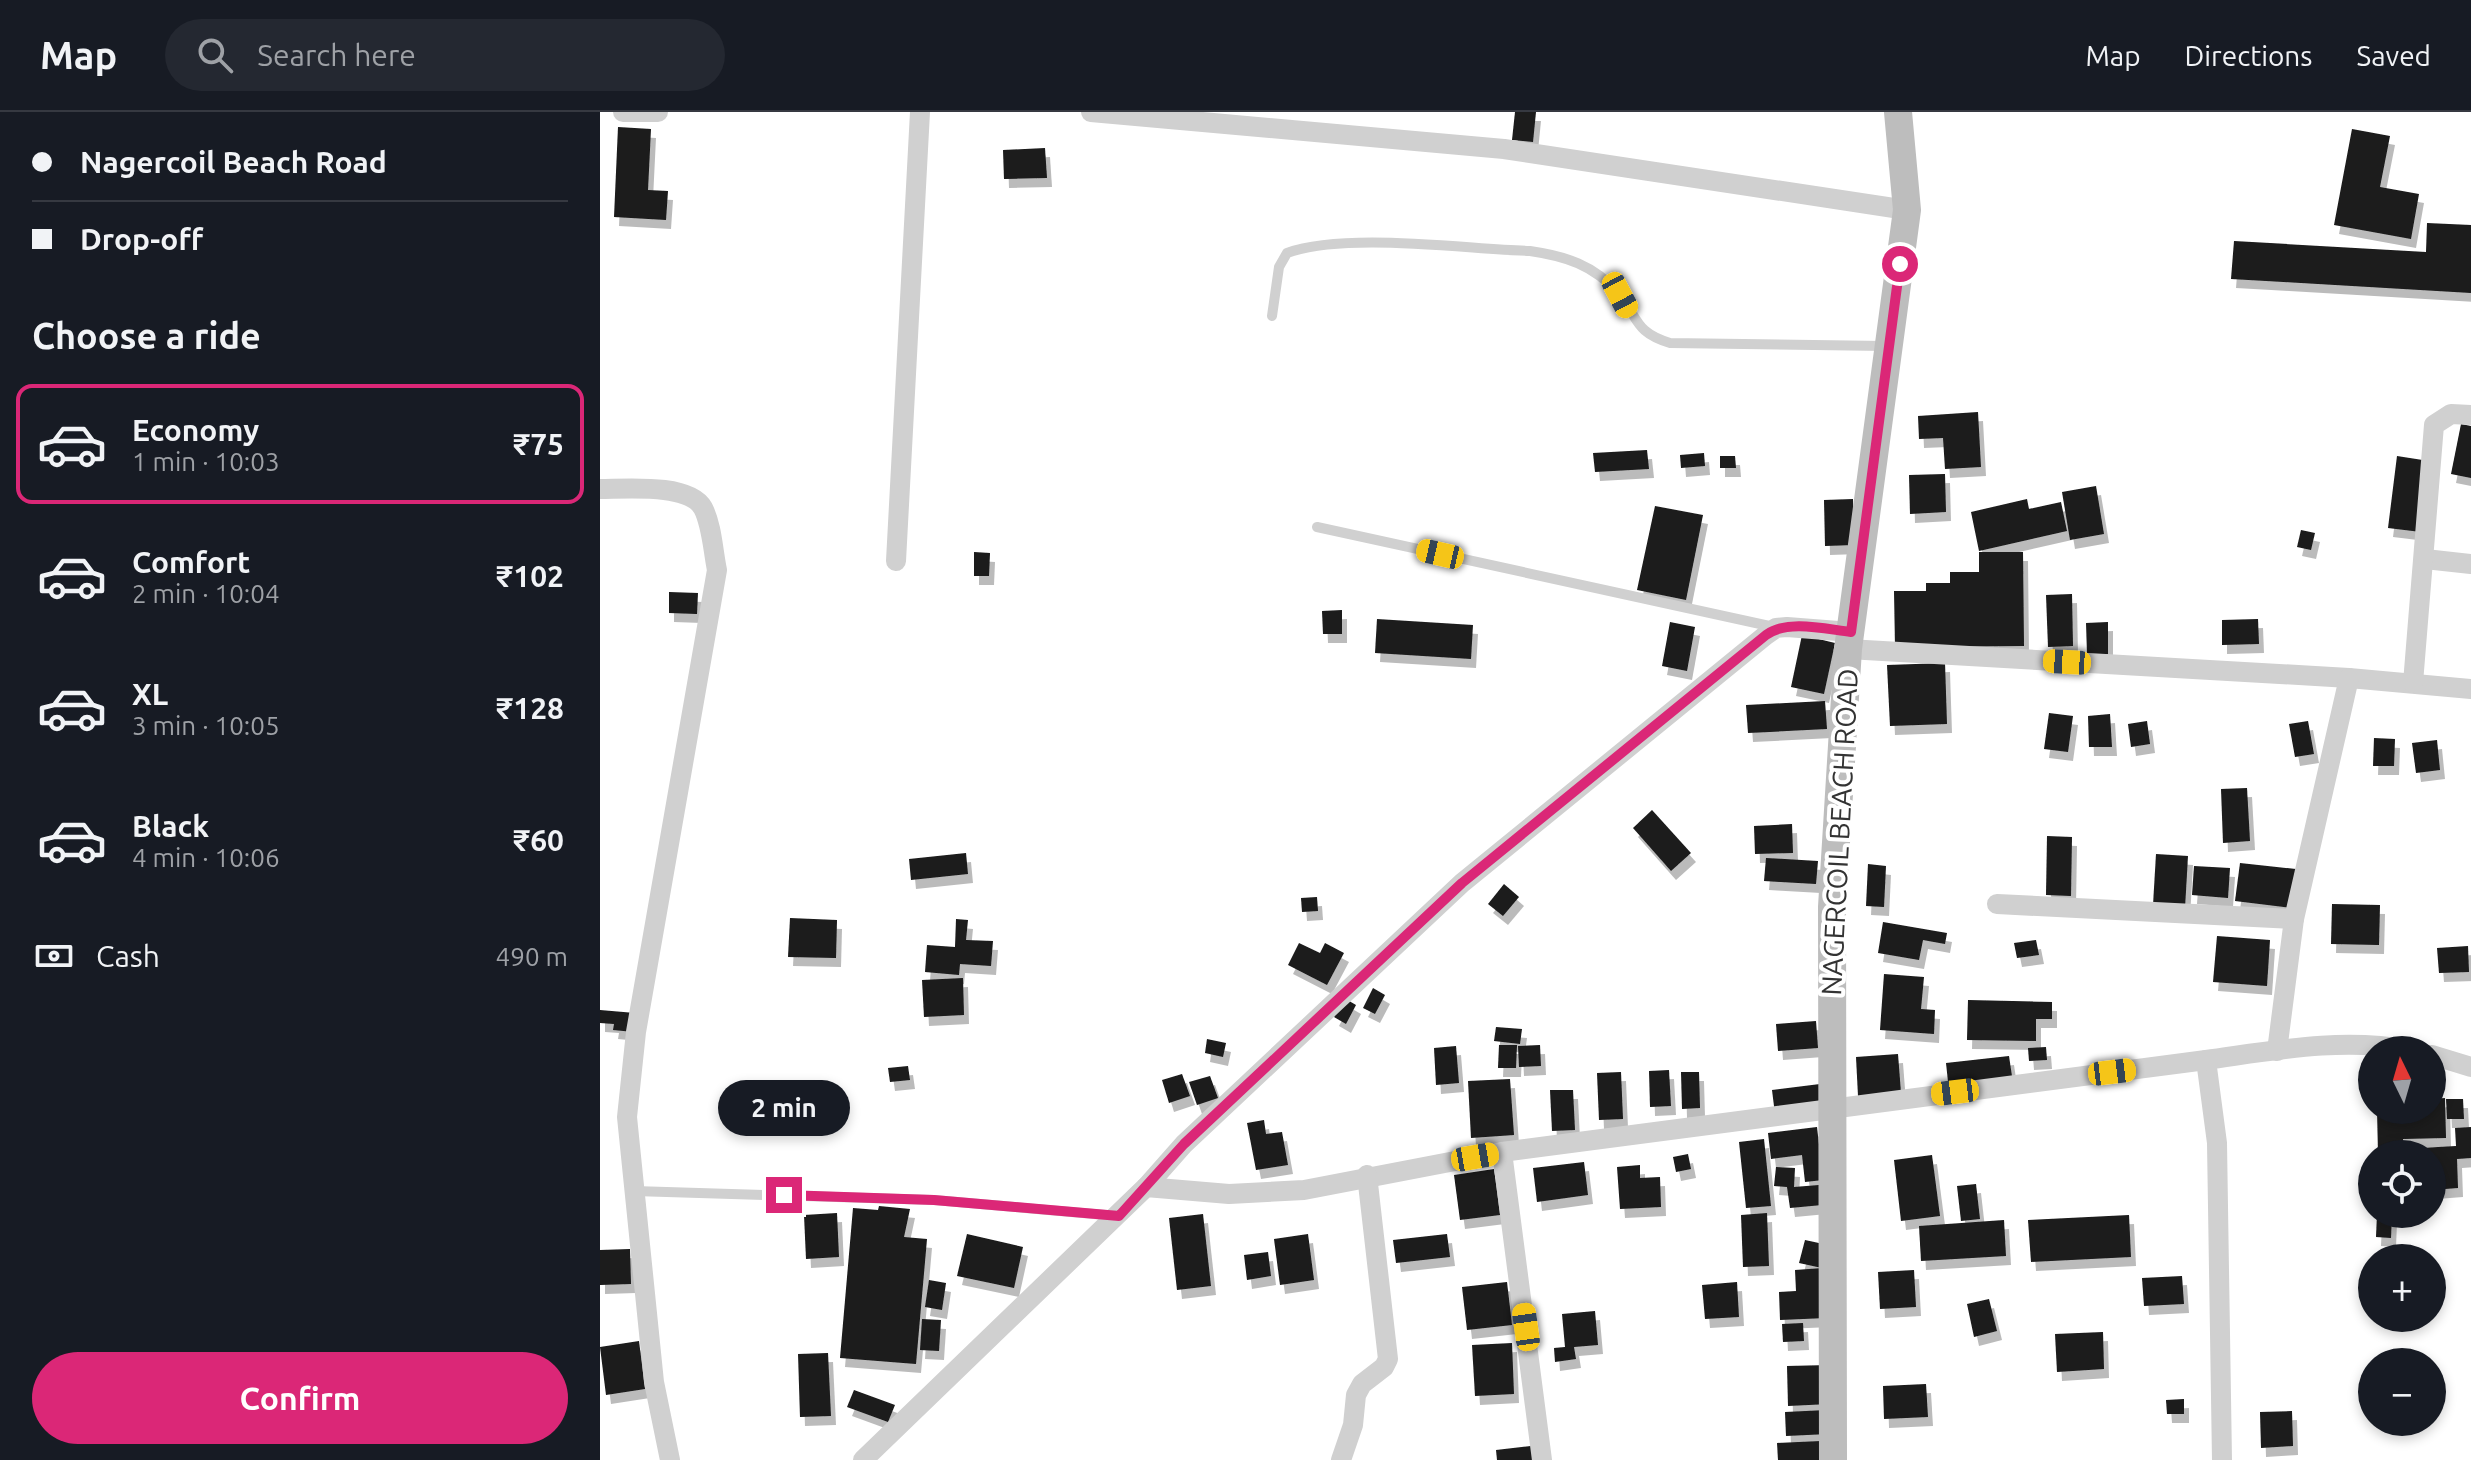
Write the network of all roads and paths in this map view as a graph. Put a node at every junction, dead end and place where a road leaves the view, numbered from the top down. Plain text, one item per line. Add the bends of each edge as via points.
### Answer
1 (623, 112) edge
2 (658, 112) edge
3 (920, 112) edge
4 (1091, 112) edge
5 (1898, 112) edge
6 (1907, 210) junction
7 (1272, 316) dead end
8 (1889, 346) junction
9 (2471, 415) edge
10 (600, 489) edge
11 (1317, 527) dead end
12 (2425, 559) junction
13 (896, 561) dead end
14 (2471, 564) edge
15 (1776, 628) junction
16 (1850, 641) junction
17 (2349, 678) junction
18 (2413, 683) junction
19 (2471, 689) edge
20 (1997, 904) dead end
21 (2294, 919) junction
22 (2358, 1046) edge
23 (2277, 1051) junction
24 (2446, 1059) edge
25 (2206, 1060) junction
26 (2471, 1067) edge
27 (1830, 1108) junction
28 (1502, 1152) junction
29 (1367, 1175) junction
30 (1146, 1187) junction
31 (634, 1191) junction
32 (1119, 1216) junction
33 (670, 1460) edge
34 (863, 1460) edge
35 (1341, 1460) edge
36 (1542, 1460) edge
37 (1833, 1460) edge
38 (2222, 1460) edge

1 - 2 street
3 - 13 street
4 - 6 street via 1504,149
5 - 6 main road, NAGERCOIL BEACH ROAD
6 - 8 main road, NAGERCOIL BEACH ROAD
7 - 8 lane via 1279,267 1287,253 1306,246 1530,251 1559,255 1597,273 1620,295 1635,324 1670,343
8 - 16 main road, NAGERCOIL BEACH ROAD
9 - 12 street via 2451,414 2434,425
10 - 31 street via 663,490 700,503 717,570 636,1032 627,1117
11 - 15 lane
12 - 14 street
12 - 18 street
15 - 16 street
15 - 30 street via 1462,883 1184,1144
16 - 17 street
16 - 27 main road, NAGERCOIL BEACH ROAD via 1832,907
17 - 18 street
17 - 21 street
18 - 19 street
20 - 21 street
21 - 23 street
22 - 23 street
23 - 25 street
24 - 26 street
25 - 27 street
25 - 38 street via 2217,1143
27 - 28 street
27 - 37 main road, NAGERCOIL BEACH ROAD
28 - 29 street
28 - 36 street
29 - 30 street via 1260,1194
29 - 35 street via 1388,1359 1356,1395
30 - 32 street
31 - 32 lane via 934,1200
31 - 33 street via 654,1382
32 - 34 street

